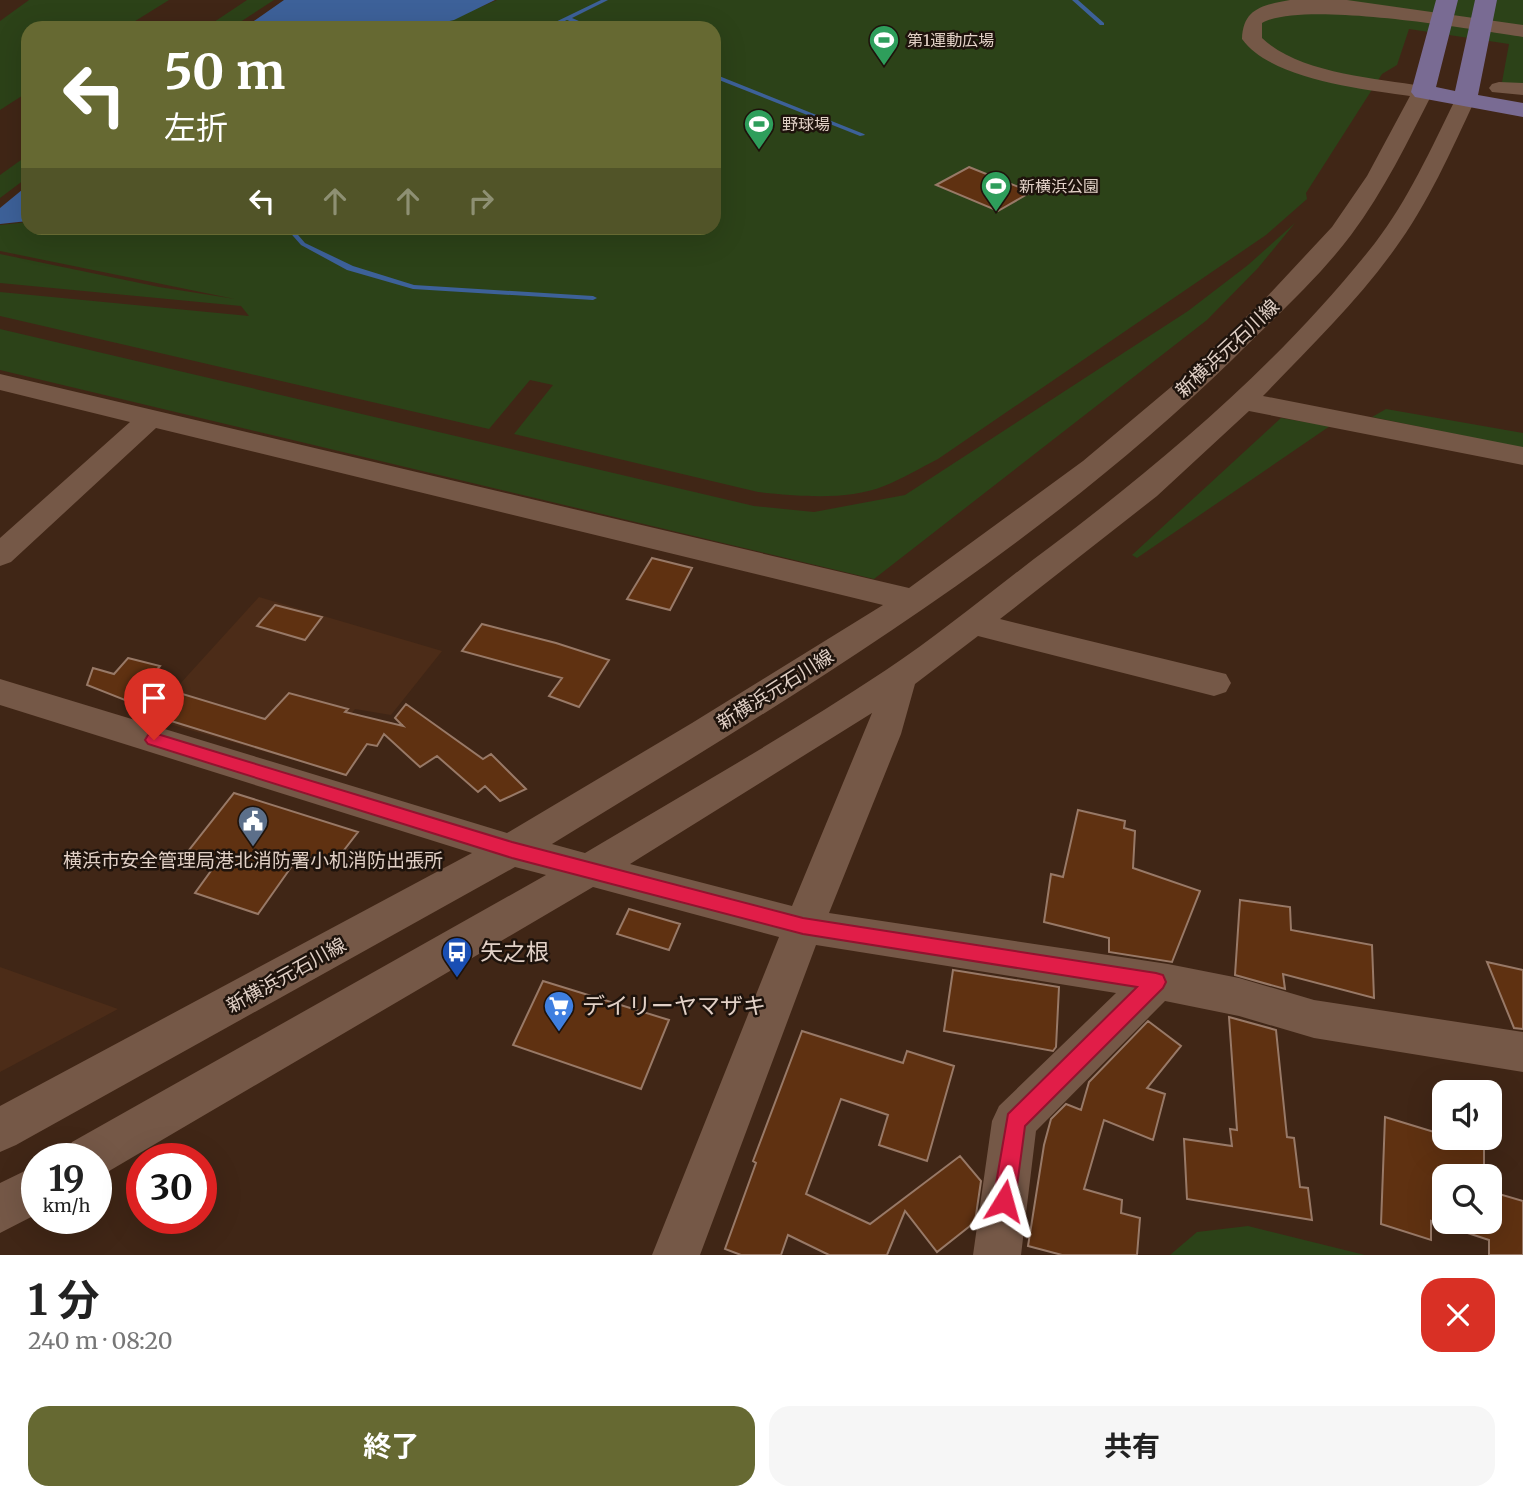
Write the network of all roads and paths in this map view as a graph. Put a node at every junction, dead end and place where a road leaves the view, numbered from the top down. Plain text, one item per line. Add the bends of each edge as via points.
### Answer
1 (1447, 0) edge
2 (1486, 0) edge
3 (1397, 6) edge
4 (1523, 16) edge
5 (1463, 22) junction
6 (1523, 31) edge
7 (1499, 88) dead end
8 (1523, 89) edge
9 (1423, 92) junction
10 (1465, 100) junction
11 (1523, 110) edge
12 (0, 382) edge
13 (1244, 401) junction
14 (151, 418) junction
15 (1523, 456) edge
16 (0, 555) edge
17 (915, 601) junction
18 (973, 622) junction
19 (900, 678) junction
20 (1214, 683) dead end
21 (0, 692) edge
22 (512, 850) junction
23 (587, 871) junction
24 (803, 926) junction
25 (1156, 982) junction
26 (1523, 1052) edge
27 (0, 1130) edge
28 (112, 1144) edge
29 (21, 1197) edge
30 (0, 1209) edge
31 (676, 1255) edge
32 (997, 1255) edge

1 - 9 main road
2 - 10 main road
3 - 5 street
3 - 9 street via 1286,6 1259,16 1250,31 1272,56 1299,68
4 - 5 street
5 - 6 street
7 - 8 street
9 - 10 main road
9 - 17 street, 新横浜元石川線 via 1378,176 1340,232 1271,307 1187,388 1093,468
10 - 11 main road
10 - 13 street via 1425,183 1385,246
12 - 14 street
13 - 15 street
13 - 18 street via 1146,489
14 - 16 street
14 - 17 street
17 - 22 street, 新横浜元石川線
18 - 19 street
18 - 20 street
19 - 23 street
19 - 24 street via 883,734
21 - 22 street
22 - 23 street
22 - 27 street, 新横浜元石川線
23 - 24 street
23 - 28 street
24 - 25 street
24 - 31 street
25 - 26 street via 1238,997 1314,1019
25 - 32 street via 1015,1121
29 - 30 street

